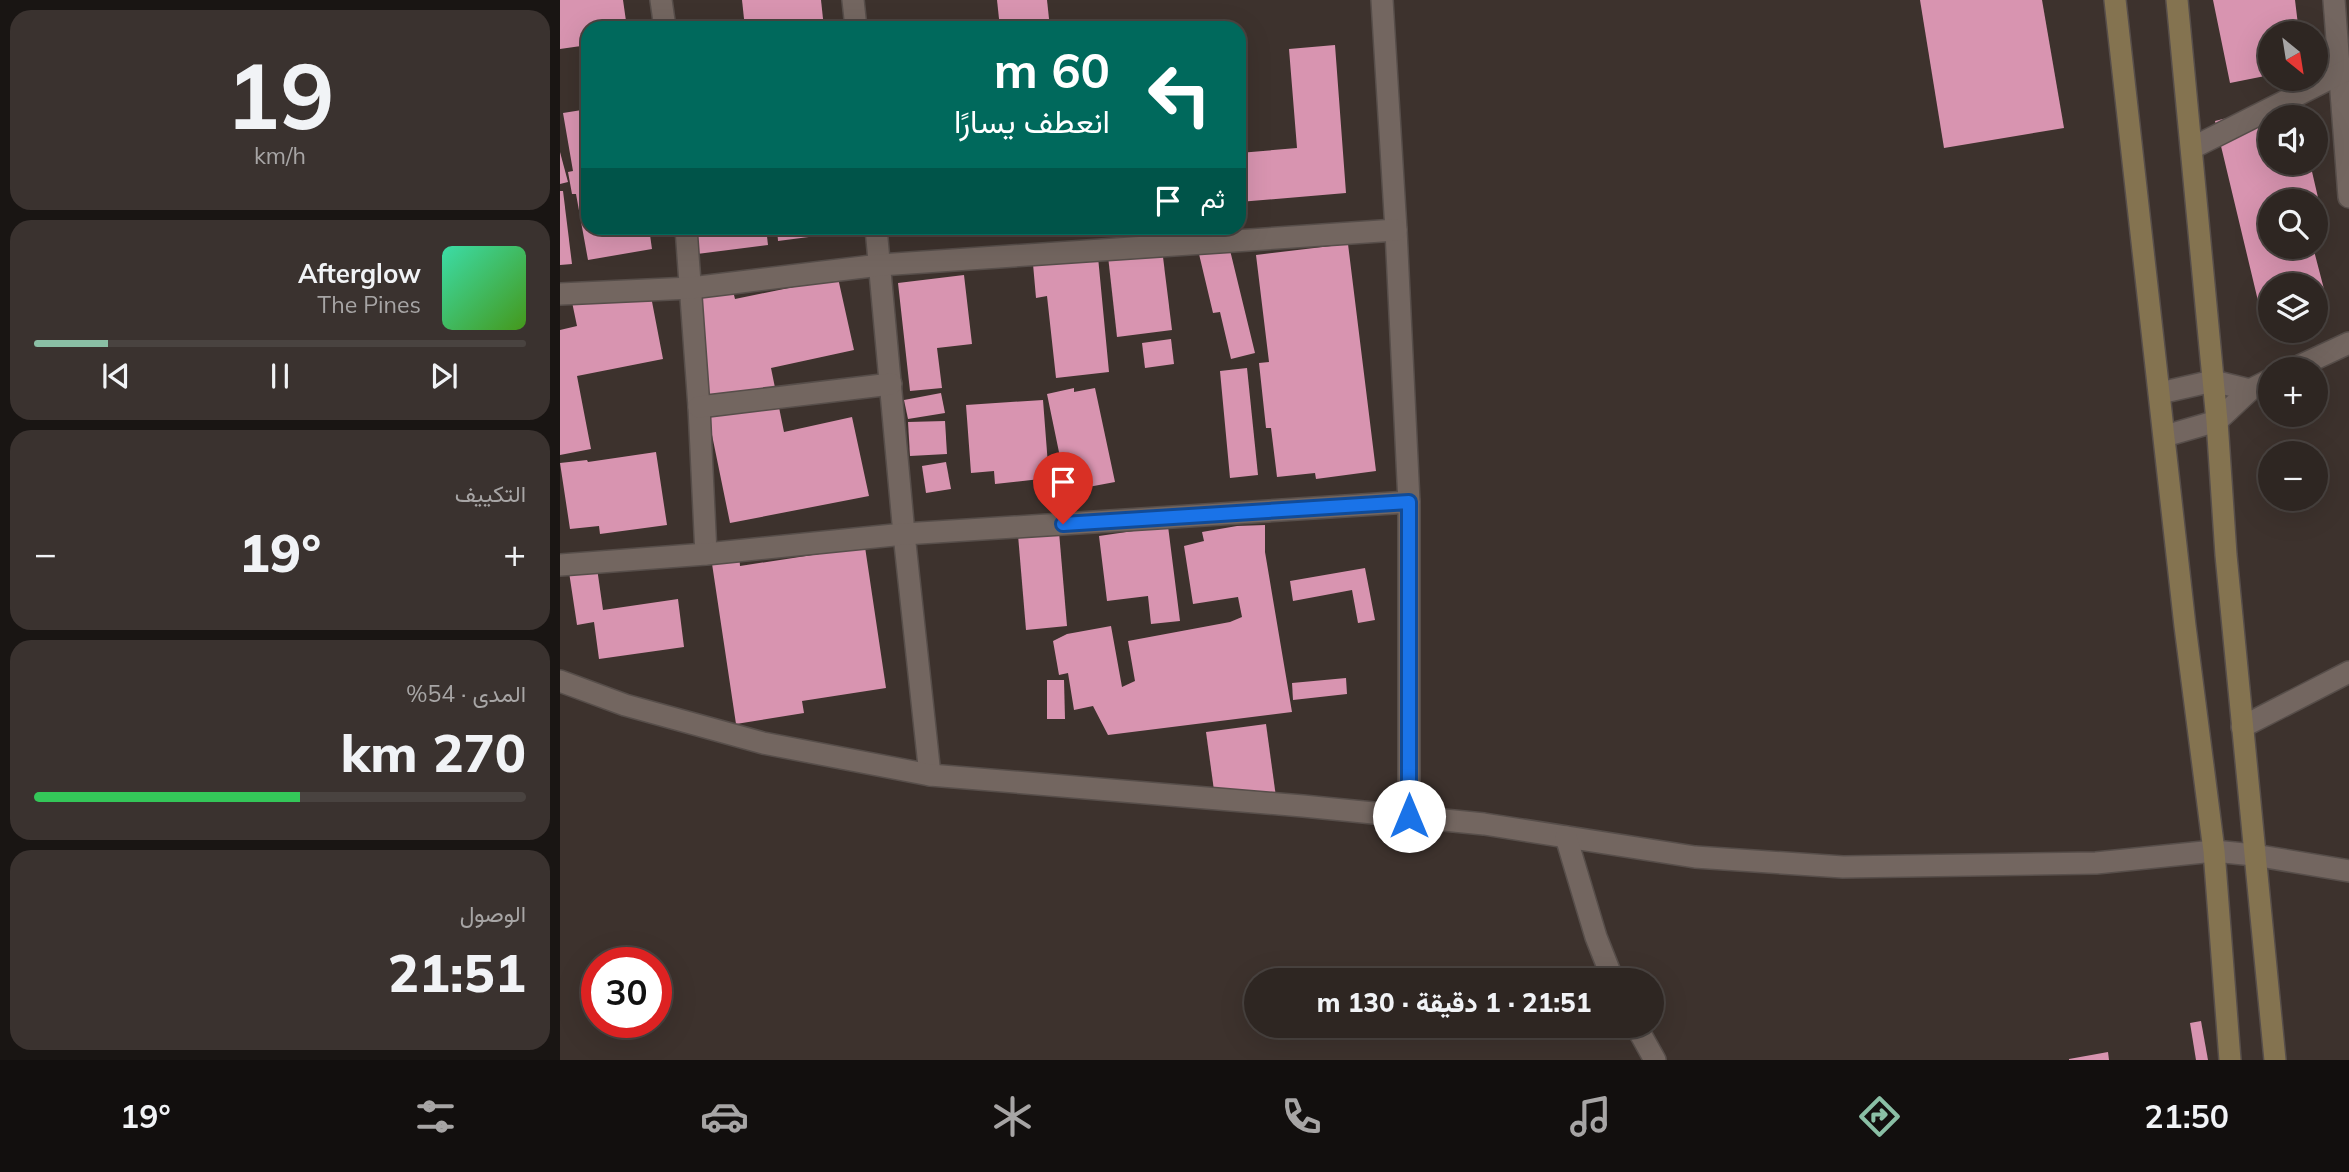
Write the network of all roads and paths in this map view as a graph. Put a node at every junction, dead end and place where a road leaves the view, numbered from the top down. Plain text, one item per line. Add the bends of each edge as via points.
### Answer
1 (661, 0) edge
2 (853, 0) edge
3 (1382, 0) edge
4 (2115, 0) edge
5 (2177, 0) edge
6 (2334, 0) edge
7 (663, 21) edge
8 (855, 21) edge
9 (2344, 72) edge
10 (2192, 148) junction
11 (2349, 197) edge
12 (1396, 230) junction
13 (687, 235) edge
14 (877, 235) edge
15 (880, 265) junction
16 (691, 288) junction
17 (560, 294) edge
18 (2349, 343) edge
19 (2319, 357) edge
20 (2213, 381) junction
21 (891, 384) junction
22 (2258, 386) edge
23 (2250, 390) junction
24 (2160, 393) junction
25 (699, 407) junction
26 (2217, 421) junction
27 (2165, 436) junction
28 (1409, 502) junction
29 (904, 534) junction
30 (706, 554) junction
31 (560, 565) edge
32 (2349, 672) edge
33 (560, 681) edge
34 (2242, 727) junction
35 (930, 775) junction
36 (1409, 816) junction
37 (1566, 837) junction
38 (2214, 851) junction
39 (2255, 855) junction
40 (2349, 871) edge
41 (1608, 968) edge
42 (1643, 1038) edge
43 (1655, 1060) edge
44 (2230, 1060) edge
45 (2275, 1060) edge

1 - 7 street
2 - 8 street
3 - 12 street
4 - 24 main road
5 - 10 main road
6 - 9 street
9 - 10 street
9 - 11 street
10 - 20 main road
12 - 15 street
12 - 28 street
13 - 16 street
14 - 15 street
15 - 16 street
15 - 21 street
16 - 17 street
16 - 25 street
18 - 19 street
20 - 23 street
20 - 24 street
20 - 26 main road
21 - 25 street
21 - 29 street
22 - 23 street
23 - 26 street
24 - 27 main road
25 - 30 street
26 - 27 street
26 - 34 main road
27 - 38 main road
28 - 29 street
28 - 36 street
29 - 30 street
29 - 35 street
30 - 31 street
32 - 34 street
33 - 35 street via 625,705 763,743
34 - 39 main road
35 - 36 street
36 - 37 street
37 - 38 street via 1695,857 1843,867 2096,863
37 - 41 street
38 - 39 street
38 - 44 main road
39 - 40 street
39 - 45 main road
42 - 43 street

